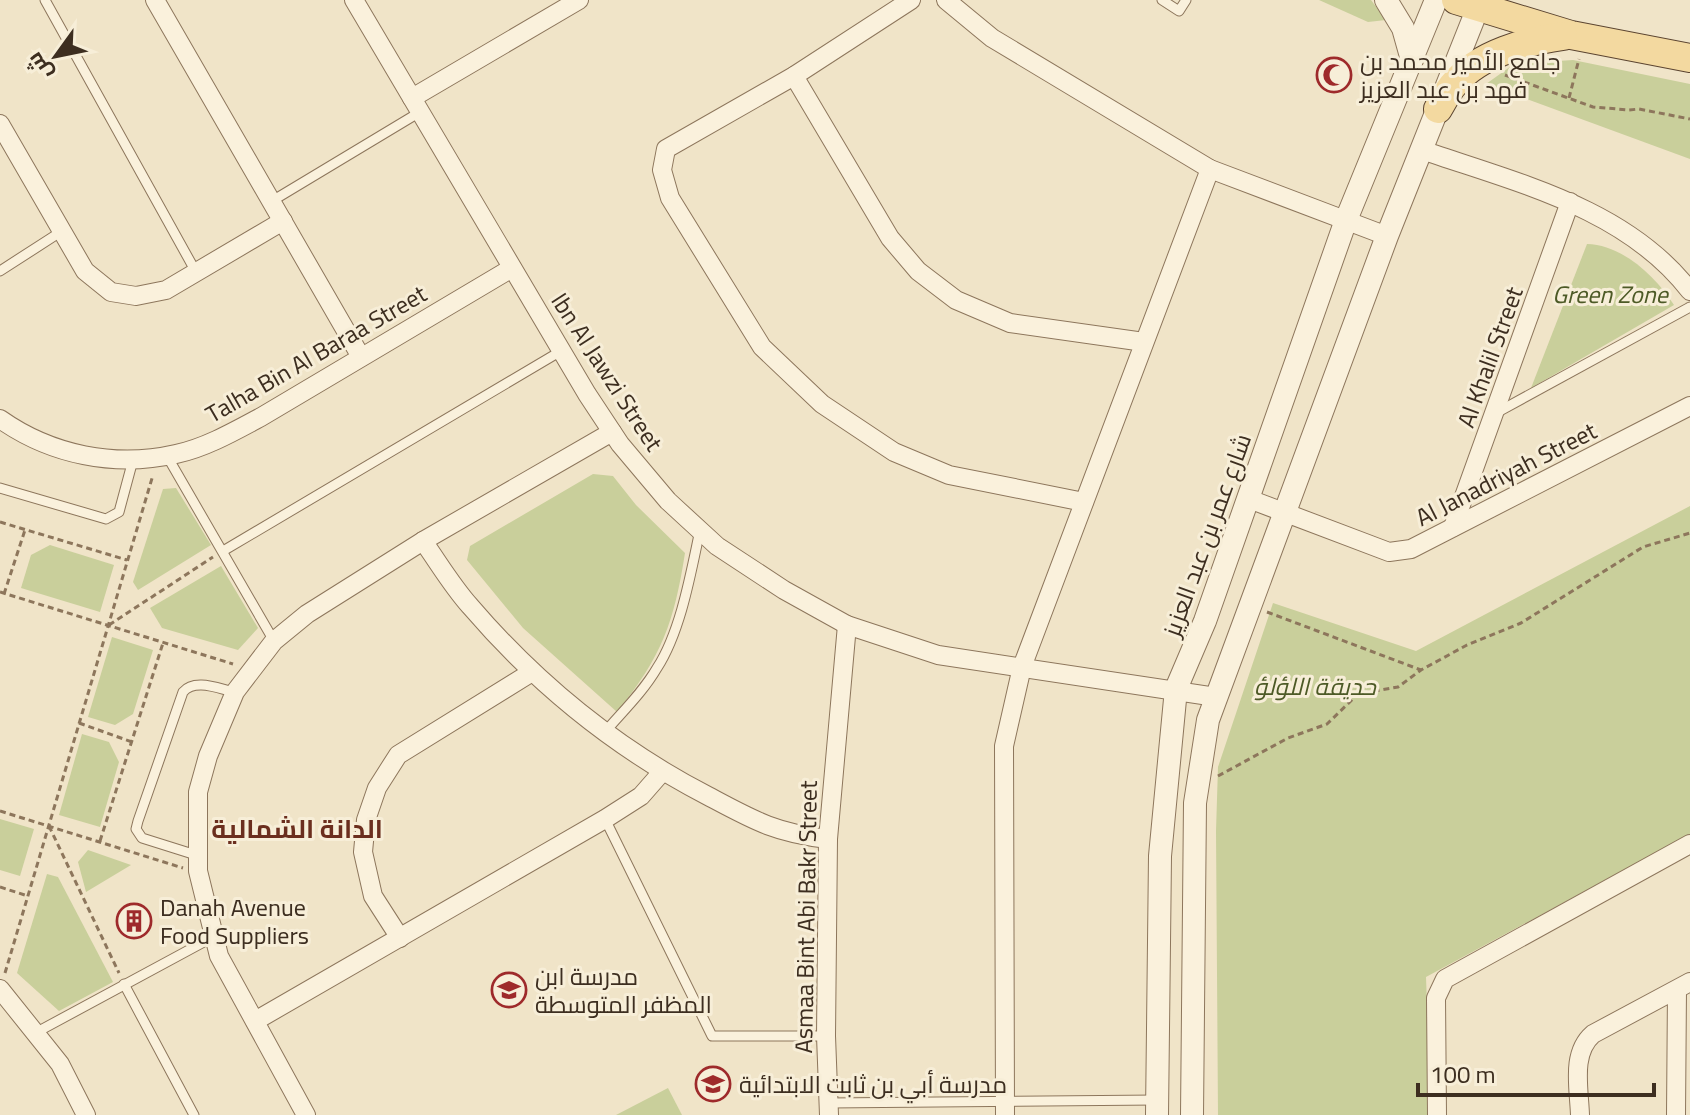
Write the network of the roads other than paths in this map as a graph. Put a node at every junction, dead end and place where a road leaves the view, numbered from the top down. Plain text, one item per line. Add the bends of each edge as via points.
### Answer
1 (45, 0) edge
2 (155, 0) edge
3 (354, 0) edge
4 (579, 0) edge
5 (911, 0) edge
6 (946, 0) edge
7 (1162, 0) edge
8 (1186, 0) edge
9 (1386, 0) edge
10 (1436, 0) edge
11 (1472, 3) edge
12 (559, 5) edge
13 (1575, 47) junction
14 (1690, 58) edge
15 (1412, 60) junction
16 (794, 76) junction
17 (416, 105) junction
18 (1438, 109) junction
19 (0, 124) edge
20 (1422, 150) junction
21 (1210, 169) junction
22 (272, 201) junction
23 (1570, 202) junction
24 (1346, 220) junction
25 (283, 221) junction
26 (62, 231) junction
27 (1387, 236) junction
28 (512, 268) junction
29 (0, 271) edge
30 (196, 272) junction
31 (1690, 291) edge
32 (1690, 307) edge
33 (1144, 342) junction
34 (561, 351) junction
35 (361, 357) junction
36 (1690, 406) edge
37 (1495, 414) junction
38 (0, 419) edge
39 (612, 432) junction
40 (167, 456) junction
41 (133, 460) junction
42 (0, 488) edge
43 (1249, 499) junction
44 (1084, 502) junction
45 (1285, 513) junction
46 (1453, 527) junction
47 (700, 530) junction
48 (423, 541) junction
49 (223, 551) junction
50 (847, 625) junction
51 (274, 641) junction
52 (1022, 667) junction
53 (532, 672) junction
54 (1176, 689) junction
55 (235, 692) junction
56 (1216, 697) junction
57 (605, 732) junction
58 (662, 772) junction
59 (605, 819) junction
60 (828, 839) junction
61 (1690, 844) edge
62 (190, 861) junction
63 (213, 937) junction
64 (400, 938) junction
65 (2, 982) edge
66 (124, 984) junction
67 (1683, 986) edge
68 (255, 1021) junction
69 (37, 1032) junction
70 (826, 1036) junction
71 (1005, 1108) edge
72 (1157, 1108) edge
73 (829, 1109) edge
74 (86, 1115) edge
75 (194, 1115) edge
76 (306, 1115) edge
77 (1192, 1115) edge
78 (1437, 1115) edge
79 (1580, 1115) edge
80 (1676, 1115) edge

1 - 30 lane
2 - 22 street
3 - 17 street, Ibn Al Jawzi Street
4 - 12 street
5 - 16 street
6 - 21 street via 992,38
7 - 8 lane via 1179,11
9 - 15 street via 1403,28
10 - 15 street, شارع عمر بن عبد العزيز
11 - 13 main road
11 - 18 street
12 - 17 street
13 - 14 main road
13 - 18 main road via 1539,39 1488,59 1455,81
15 - 24 street, شارع عمر بن عبد العزيز
16 - 33 street via 890,238 918,271 956,300 1010,323
16 - 44 street via 666,149 662,170 670,198 762,347 822,404 894,452 949,475
17 - 22 lane
17 - 28 street, Ibn Al Jawzi Street
18 - 20 street
19 - 26 street
20 - 23 street
20 - 27 street
21 - 24 street
21 - 33 street
22 - 25 street
23 - 31 street via 1623,231 1673,269
23 - 37 street, Al Khalil Street
24 - 27 street
24 - 43 street, شارع عمر بن عبد العزيز
25 - 30 street
25 - 35 street
26 - 29 lane
26 - 30 street via 85,271 111,292 136,296 166,290
27 - 45 street
28 - 34 street, Ibn Al Jawzi Street
28 - 35 street, Talha Bin Al Baraa Street
32 - 37 lane
33 - 44 street
34 - 39 street, Ibn Al Jawzi Street
34 - 49 lane
35 - 40 street, Talha Bin Al Baraa Street via 233,433
36 - 46 street, Al Janadriyah Street
37 - 46 street, Al Khalil Street
38 - 41 street, Talha Bin Al Baraa Street via 23,435 72,454
39 - 47 street, Ibn Al Jawzi Street via 668,501
39 - 48 street
40 - 41 street, Talha Bin Al Baraa Street
40 - 49 lane
41 - 42 lane via 119,512 106,519
43 - 45 street, Al Janadriyah Street
43 - 54 street, شارع عمر بن عبد العزيز
44 - 52 street
45 - 46 street, Al Janadriyah Street via 1389,552 1411,549
45 - 56 street
47 - 50 street, Ibn Al Jawzi Street via 784,590
47 - 57 lane via 660,665
48 - 51 street via 307,614
48 - 53 street via 468,604
49 - 51 lane
50 - 52 street, Ibn Al Jawzi Street via 938,655
50 - 60 street, Asmaa Bint Abi Bakr Street
51 - 55 street
52 - 54 street, Ibn Al Jawzi Street
52 - 71 street via 1004,746
53 - 57 street
53 - 64 street via 398,755 377,788 363,852 373,896
54 - 56 street, Ibn Al Jawzi Street
54 - 72 street, شارع عمر بن عبد العزيز via 1160,856
55 - 62 street via 200,783
55 - 62 lane via 196,684 183,692 138,821 142,838
56 - 77 street via 1195,803
57 - 58 street
58 - 59 street via 641,796
58 - 60 street via 766,827
59 - 64 street
59 - 70 lane via 712,1036
60 - 70 street, Asmaa Bint Abi Bakr Street
61 - 78 street via 1445,979 1436,998
62 - 63 street
63 - 66 lane
63 - 68 street
64 - 68 street
65 - 69 street
66 - 69 lane
66 - 75 lane
67 - 79 street via 1585,1041 1578,1067
67 - 80 street
68 - 76 street
69 - 74 street
70 - 73 street, Asmaa Bint Abi Bakr Street
71 - 72 lane
71 - 73 lane

